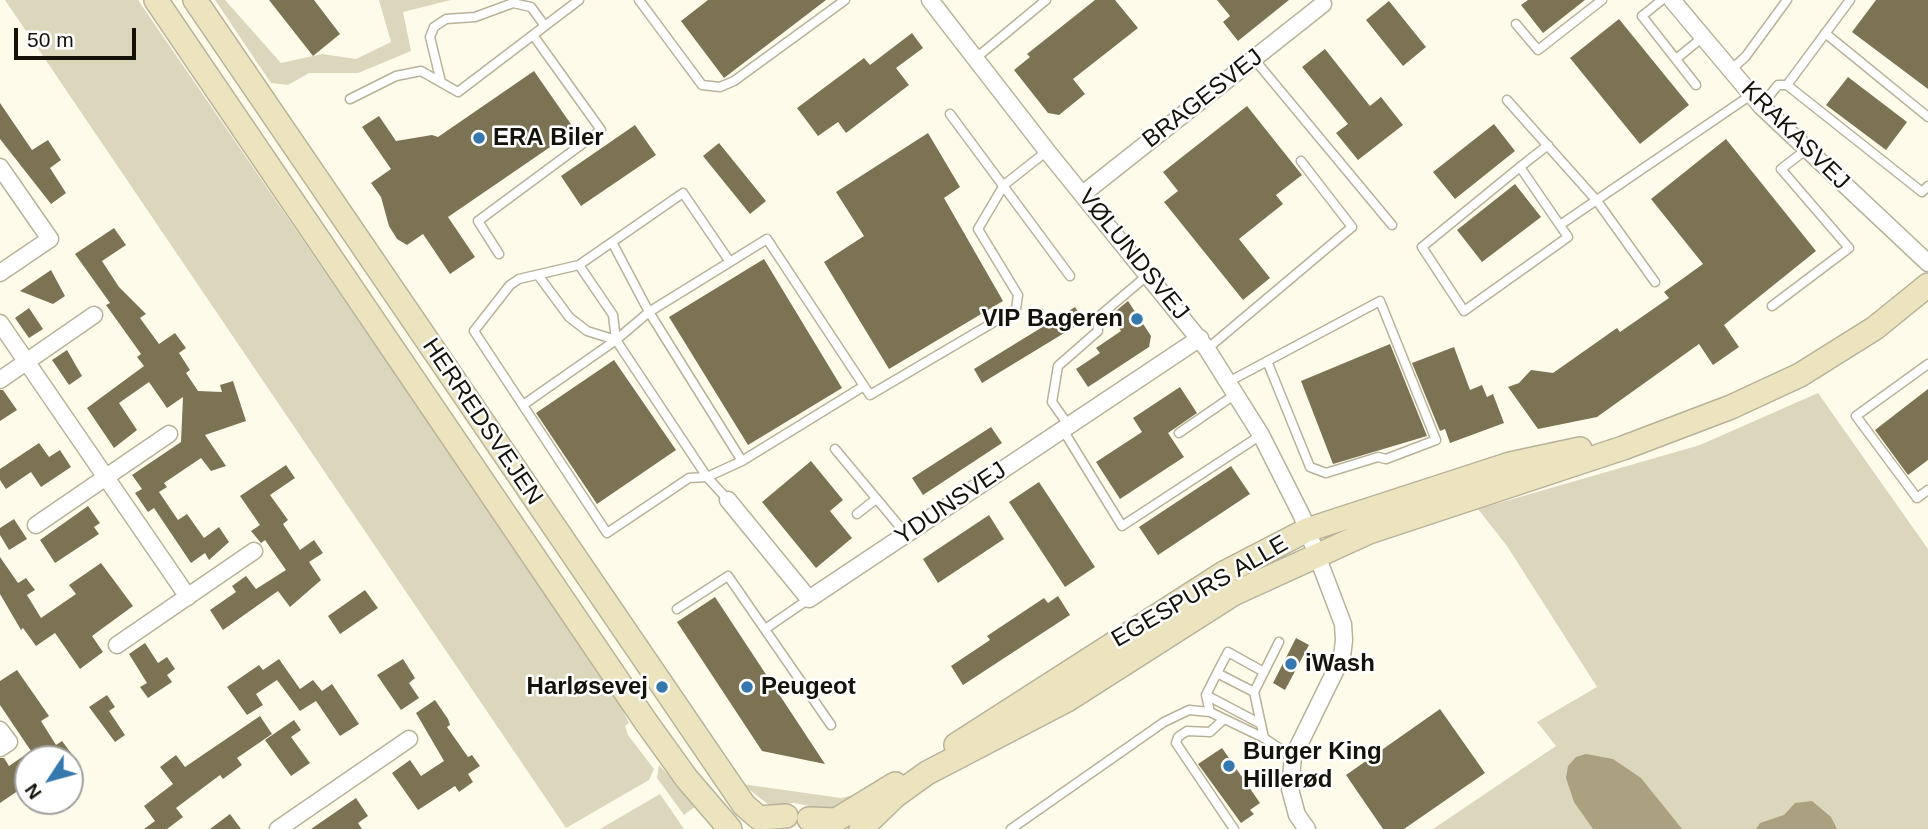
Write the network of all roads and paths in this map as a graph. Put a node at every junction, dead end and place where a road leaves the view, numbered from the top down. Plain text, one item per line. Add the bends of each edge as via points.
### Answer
1 (156, 0) edge
2 (195, 0) edge
3 (579, 0) edge
4 (639, 0) edge
5 (845, 0) edge
6 (930, 0) edge
7 (1046, 0) edge
8 (1602, 0) edge
9 (1662, 0) edge
10 (1672, 0) edge
11 (1787, 0) edge
12 (1850, 0) edge
13 (1322, 4) dead end
14 (1516, 24) dead end
15 (545, 26) junction
16 (1825, 33) junction
17 (533, 35) junction
18 (1703, 37) junction
19 (976, 58) junction
20 (1254, 59) junction
21 (1676, 59) junction
22 (1731, 70) junction
23 (441, 82) junction
24 (1696, 85) dead end
25 (1787, 85) junction
26 (350, 99) dead end
27 (1507, 100) dead end
28 (1756, 101) junction
29 (950, 114) dead end
30 (1928, 117) edge
31 (1548, 145) junction
32 (1807, 149) junction
33 (1047, 151) junction
34 (1301, 161) dead end
35 (0, 167) edge
36 (1520, 167) junction
37 (1004, 185) junction
38 (1928, 186) edge
39 (1084, 193) junction
40 (1597, 201) junction
41 (1392, 225) dead end
42 (1560, 225) junction
43 (612, 242) junction
44 (499, 254) dead end
45 (730, 262) junction
46 (1928, 263) edge
47 (579, 265) junction
48 (0, 273) edge
49 (1149, 274) junction
50 (538, 275) junction
51 (1070, 276) dead end
52 (1655, 282) dead end
53 (1928, 285) edge
54 (1772, 306) dead end
55 (649, 312) junction
56 (94, 315) dead end
57 (0, 323) edge
58 (616, 340) junction
59 (1203, 344) junction
60 (1267, 361) junction
61 (27, 362) junction
62 (1928, 364) edge
63 (0, 380) edge
64 (864, 386) junction
65 (1233, 387) junction
66 (523, 405) junction
67 (1066, 428) junction
68 (1669, 429) junction
69 (1179, 433) dead end
70 (169, 434) dead end
71 (1261, 435) junction
72 (835, 449) dead end
73 (742, 461) junction
74 (106, 477) junction
75 (706, 477) junction
76 (1928, 490) edge
77 (876, 499) junction
78 (728, 500) joint
79 (857, 514) dead end
80 (36, 526) dead end
81 (1307, 530) junction
82 (906, 534) junction
83 (254, 551) dead end
84 (1317, 554) junction
85 (188, 597) junction
86 (809, 599) junction
87 (677, 609) dead end
88 (765, 629) junction
89 (1279, 642) dead end
90 (117, 645) dead end
91 (1264, 672) junction
92 (1217, 673) junction
93 (1254, 692) junction
94 (1206, 695) junction
95 (1210, 712) junction
96 (1224, 719) junction
97 (1261, 724) junction
98 (831, 725) dead end
99 (0, 730) edge
100 (1264, 738) junction
101 (410, 739) dead end
102 (0, 748) edge
103 (1293, 757) junction
104 (806, 821) edge
105 (278, 829) edge
106 (730, 829) edge
107 (764, 829) edge
108 (861, 829) edge
109 (1011, 829) edge
110 (1234, 829) edge
111 (1307, 829) edge

1 - 106 street, HERREDSVEJEN via 646,722
2 - 104 street, HERREDSVEJEN via 744,805 759,818
3 - 15 lane
4 - 5 lane via 702,85 720,87
6 - 19 street, VØLUNDSVEJ
7 - 19 lane
8 - 14 lane via 1538,50
9 - 21 lane via 1642,16
10 - 18 street, KRAKASVEJ
11 - 22 lane
12 - 16 lane
13 - 20 street, BRAGESVEJ
15 - 17 lane
15 - 23 lane via 531,7 513,3 475,17 446,19 434,27 430,37
16 - 25 lane
16 - 30 lane
17 - 23 lane via 458,92
17 - 44 lane via 601,130 478,221
18 - 21 lane
18 - 22 street, KRAKASVEJ
19 - 33 street, VØLUNDSVEJ
20 - 39 street, BRAGESVEJ
20 - 41 lane
21 - 24 lane
22 - 28 street, KRAKASVEJ
23 - 26 lane via 421,71 396,76
25 - 28 lane via 1778,85
25 - 38 lane via 1922,192
27 - 31 lane
28 - 32 street, KRAKASVEJ
28 - 40 lane
29 - 37 lane
31 - 36 lane
31 - 40 lane
32 - 46 street, KRAKASVEJ
32 - 54 lane via 1781,169 1849,248
33 - 37 lane
33 - 39 street, VØLUNDSVEJ
34 - 59 lane via 1352,227
35 - 48 street via 50,239
36 - 42 lane
36 - 42 lane via 1422,247 1464,311 1567,237
37 - 51 lane
37 - 64 lane via 978,229 1018,295 1016,309 870,395
39 - 49 street, VØLUNDSVEJ
40 - 42 lane
40 - 52 lane
43 - 45 lane via 683,193
43 - 47 lane
43 - 55 lane
45 - 55 lane
45 - 64 lane via 767,239
47 - 50 lane
47 - 58 lane via 613,315
49 - 59 street, VØLUNDSVEJ
49 - 67 lane via 1097,318 1098,331 1058,366 1052,402
50 - 58 lane via 569,317 587,331
50 - 66 lane via 510,285 474,331
53 - 68 street, EGESPURS ALLE via 1875,328 1800,376
55 - 58 lane
55 - 73 lane
56 - 61 street
57 - 61 street
58 - 66 lane
58 - 75 lane
59 - 65 street, VØLUNDSVEJ
59 - 67 street, YDUNSVEJ
60 - 60 lane via 1380,301 1436,440 1386,459 1378,457 1325,473 1310,467
60 - 65 lane
61 - 63 street
61 - 74 street
62 - 76 lane via 1856,416 1917,498
64 - 73 lane
65 - 69 lane
65 - 71 street, VØLUNDSVEJ
66 - 75 lane via 607,533 690,478
67 - 71 lane via 1122,526
67 - 82 street, YDUNSVEJ
68 - 81 street, EGESPURS ALLE via 1510,464
68 - 84 street, EGESPURS ALLE
70 - 74 street
71 - 81 street, VØLUNDSVEJ
72 - 77 lane
73 - 75 lane
74 - 80 street
74 - 85 street
75 - 78 lane
77 - 79 lane
77 - 82 lane
78 - 86 street
81 - 84 street, VØLUNDSVEJ
81 - 104 street, EGESPURS ALLE via 1224,573 836,820
82 - 86 street, YDUNSVEJ
83 - 85 street
84 - 103 street, VØLUNDSVEJ via 1343,624 1342,657
84 - 108 street, EGESPURS ALLE via 1233,594 1067,701 927,773
85 - 90 street
86 - 88 lane
87 - 88 lane via 728,576
88 - 98 lane
89 - 91 lane
91 - 92 lane via 1228,652
91 - 93 lane
92 - 93 lane
92 - 94 lane
93 - 97 lane
94 - 95 lane
94 - 97 lane
95 - 96 lane
95 - 109 lane via 1189,710 1176,715
96 - 100 lane
96 - 110 lane via 1210,732 1187,731 1176,743
97 - 100 lane
99 - 102 street via 9,742
100 - 103 lane
101 - 105 street
103 - 111 street via 1290,789 1297,815
104 - 107 street

